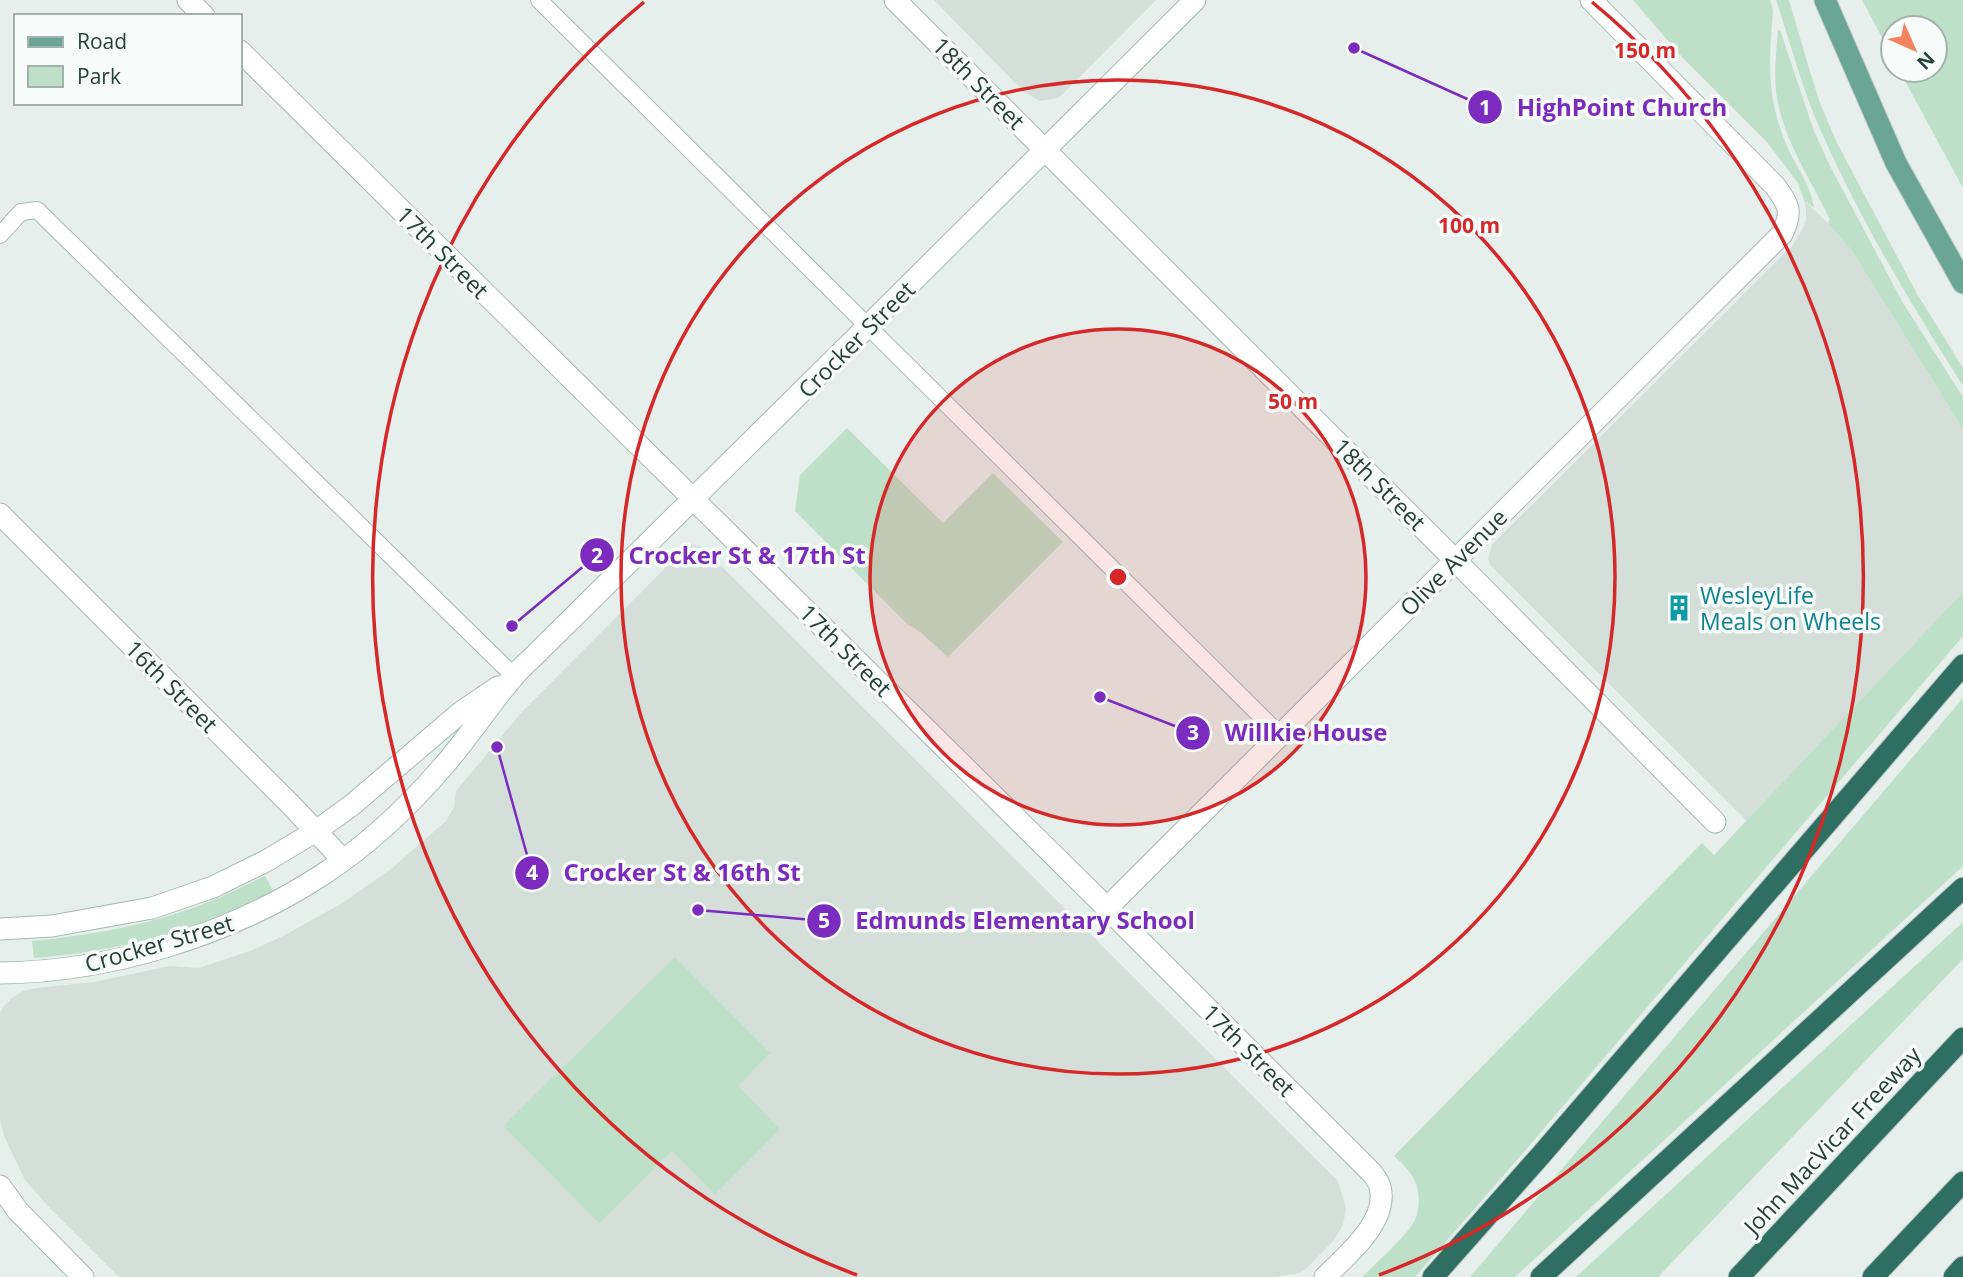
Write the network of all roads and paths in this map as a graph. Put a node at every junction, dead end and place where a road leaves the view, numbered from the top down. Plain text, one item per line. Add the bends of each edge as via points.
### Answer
1 (188, 0) edge
2 (539, 0) edge
3 (895, 0) edge
4 (1195, 0) edge
5 (1591, 0) edge
6 (1825, 0) edge
7 (202, 14) edge
8 (242, 53) edge
9 (1046, 150) junction
10 (0, 235) edge
11 (1963, 283) edge
12 (868, 327) junction
13 (694, 500) junction
14 (0, 514) edge
15 (1455, 560) junction
16 (1963, 665) edge
17 (514, 676) junction
18 (1280, 735) junction
19 (1715, 822) dead end
20 (316, 831) junction
21 (343, 860) junction
22 (1963, 888) edge
23 (1107, 908) junction
24 (0, 929) edge
25 (0, 974) edge
26 (1963, 1038) edge
27 (1963, 1182) edge
28 (0, 1186) edge
29 (1963, 1266) edge
30 (83, 1277) edge
31 (1325, 1277) edge
32 (1433, 1277) edge
33 (1541, 1277) edge
34 (1739, 1277) edge
35 (1873, 1277) edge
36 (1954, 1277) edge

1 - 7 street
2 - 12 lane
3 - 9 street, 18th Street
4 - 9 street, Crocker Street
5 - 15 street, Olive Avenue via 1775,186 1790,211 1776,242
6 - 11 main road via 1896,163
8 - 13 street, 17th Street
9 - 12 street, Crocker Street
9 - 15 street, 18th Street
10 - 17 lane via 21,212 37,210
12 - 13 street, Crocker Street
12 - 18 lane
13 - 17 street, Crocker Street
13 - 23 street, 17th Street
14 - 20 street, 16th Street
15 - 18 street, Olive Avenue
15 - 19 street, 18th Street
16 - 32 highway
17 - 20 street, Crocker Street via 460,713
17 - 21 street, Crocker Street via 441,769
18 - 23 street, Olive Avenue
20 - 21 street, 16th Street
20 - 24 street, Crocker Street via 213,887 152,908 52,926
21 - 25 street, Crocker Street via 276,903 203,935 94,963
22 - 33 highway
23 - 31 street, 17th Street via 1380,1185 1378,1214 1370,1228
26 - 34 highway, John MacVicar Freeway
27 - 35 highway
28 - 30 street via 18,1211
29 - 36 highway

